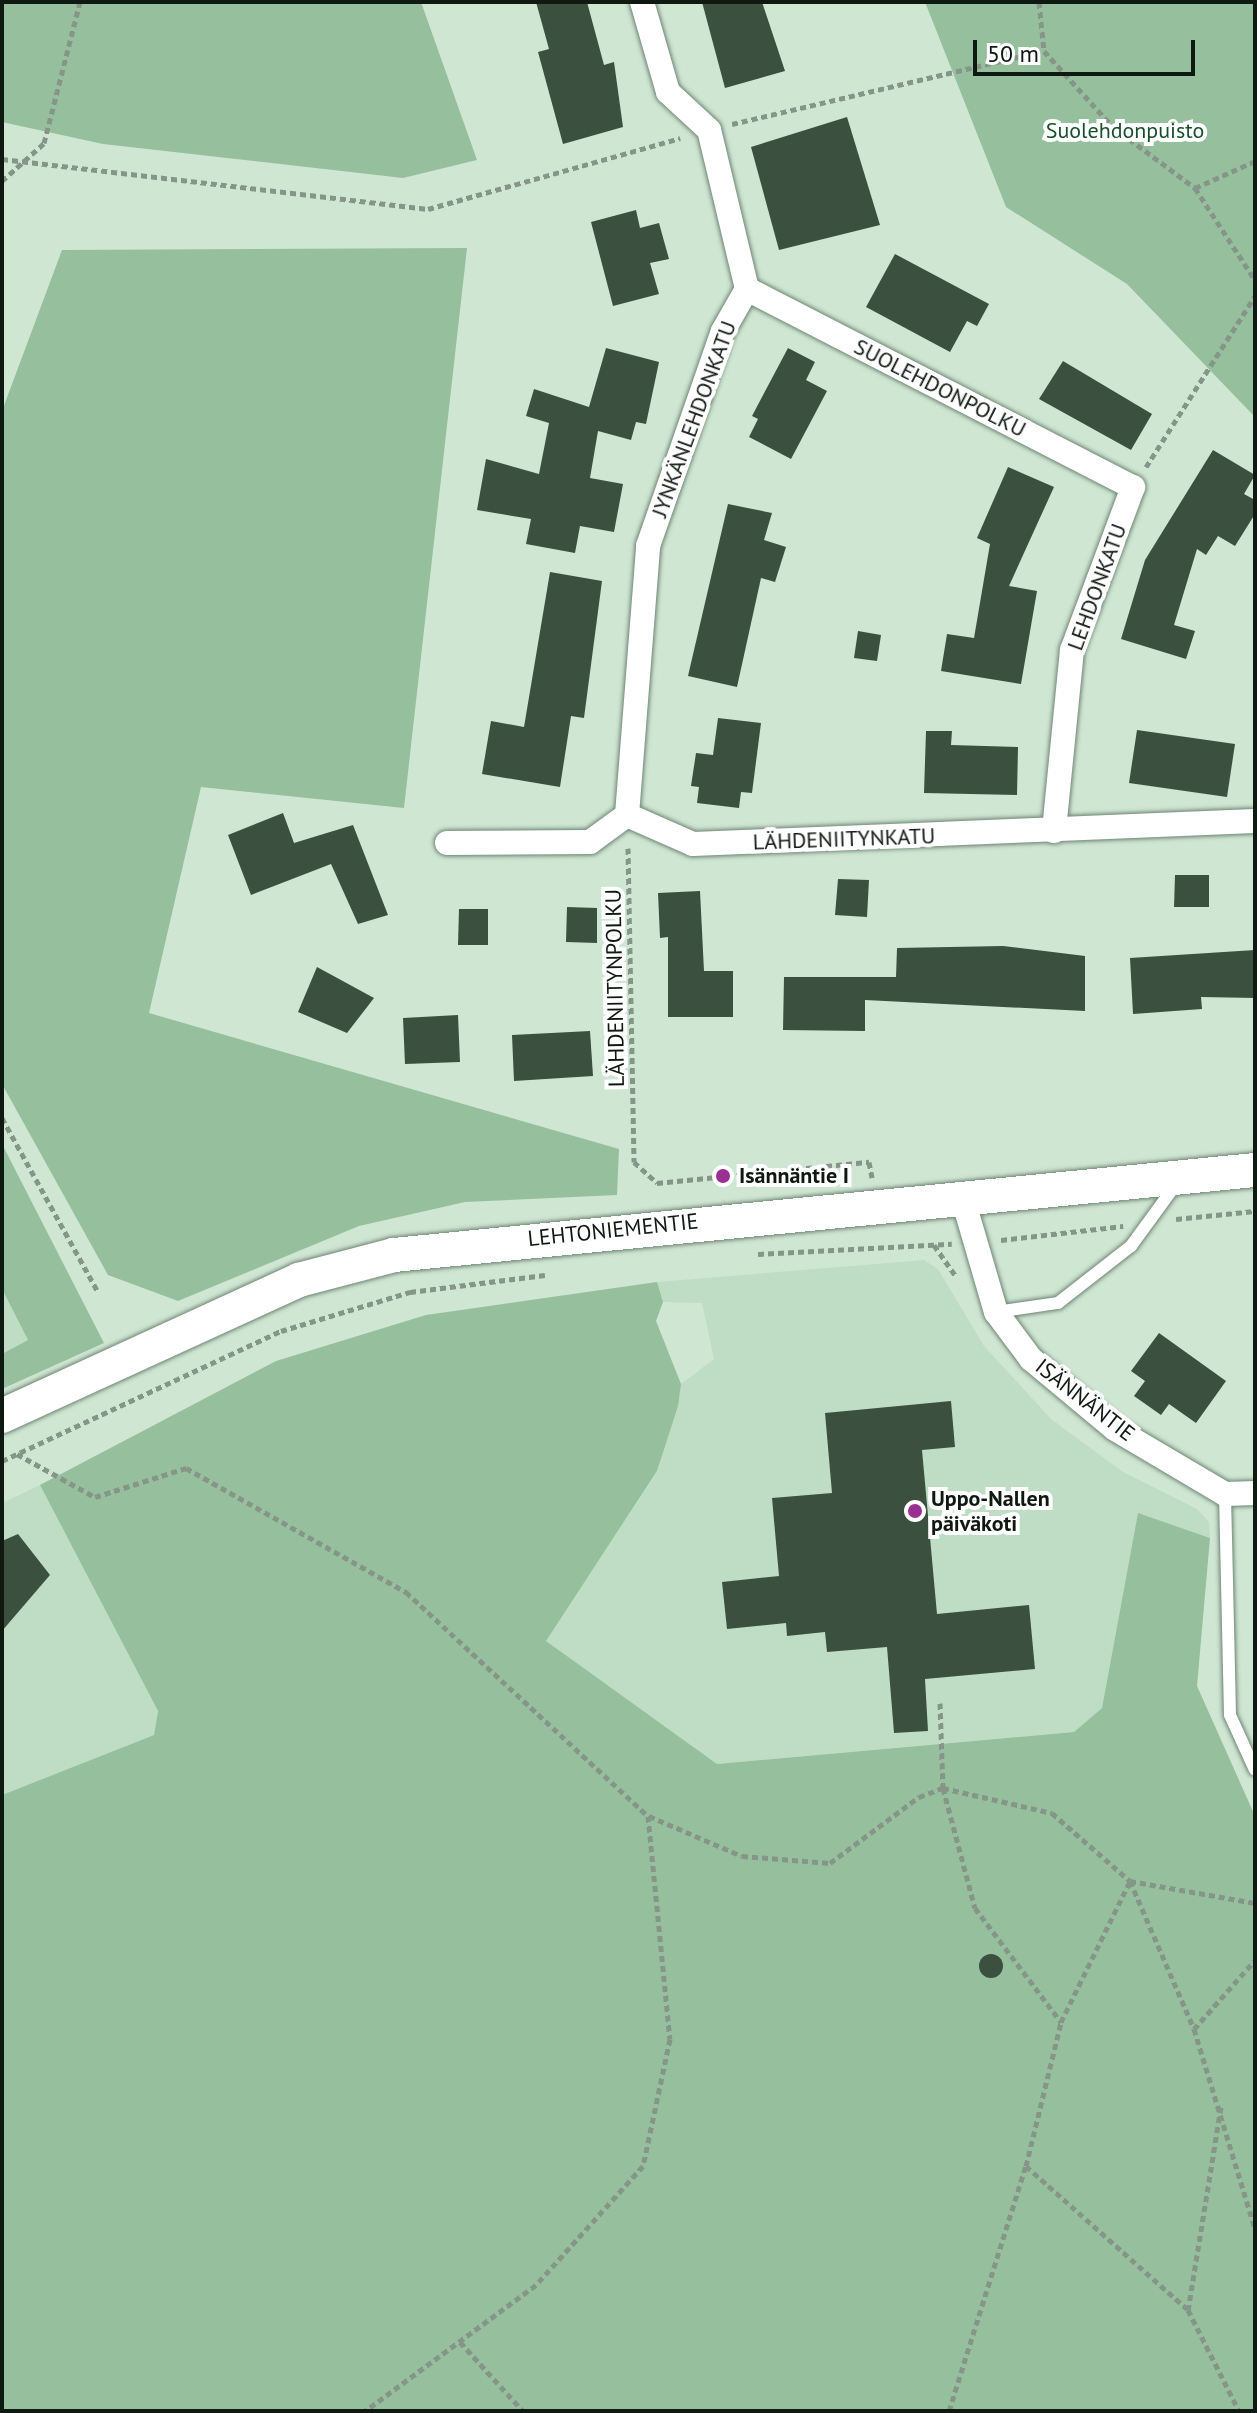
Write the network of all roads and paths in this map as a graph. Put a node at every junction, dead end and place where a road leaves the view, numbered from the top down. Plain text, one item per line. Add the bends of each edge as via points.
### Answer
1 (80, 2) edge
2 (642, 2) edge
3 (1039, 2) edge
4 (1044, 51) junction
5 (709, 130) junction
6 (2, 159) edge
7 (1255, 161) edge
8 (13, 164) junction
9 (2, 181) edge
10 (1195, 188) junction
11 (1255, 280) edge
12 (747, 289) junction
13 (1255, 296) edge
14 (1133, 487) junction
15 (627, 815) junction
16 (1255, 821) edge
17 (1054, 831) junction
18 (447, 843) dead end
19 (2, 1118) edge
20 (869, 1162) dead end
21 (1255, 1170) edge
22 (1182, 1177) junction
23 (962, 1196) junction
24 (1255, 1211) edge
25 (1153, 1222) junction
26 (974, 1243) junction
27 (745, 1255) dead end
28 (561, 1273) dead end
29 (98, 1292) dead end
30 (996, 1312) junction
31 (2, 1416) edge
32 (17, 1454) junction
33 (2, 1461) edge
34 (1255, 1493) edge
35 (1225, 1494) junction
36 (940, 1703) dead end
37 (1255, 1770) edge
38 (943, 1788) junction
39 (648, 1816) junction
40 (1130, 1881) junction
41 (1255, 1903) edge
42 (1255, 1960) edge
43 (1061, 2022) junction
44 (1194, 2029) junction
45 (1221, 2105) junction
46 (1026, 2166) junction
47 (1255, 2228) edge
48 (1188, 2310) junction
49 (460, 2342) junction
50 (365, 2411) edge
51 (523, 2411) edge
52 (949, 2411) edge
53 (1239, 2411) edge

1 - 8 path via 44,143
2 - 5 street via 668,92
3 - 4 path
4 - 5 path
4 - 10 path via 1113,127
5 - 8 path via 428,209
5 - 12 street
6 - 8 path
7 - 10 path
8 - 9 path
10 - 11 path
12 - 14 street, SUOLEHDONPOLKU
12 - 15 street, JYNKÄNLEHDONKATU via 723,331 648,546
13 - 14 path
14 - 17 street, LEHDONKATU via 1072,650
15 - 17 street, LÄHDENIITYNKATU via 693,844
15 - 18 street via 590,842
15 - 20 path, LÄHDENIITYNPOLKU via 634,1162 657,1183
16 - 17 street, LÄHDENIITYNKATU
19 - 29 path
21 - 22 main road, LEHTONIEMENTIE
22 - 23 main road, LEHTONIEMENTIE
22 - 25 lane
23 - 26 street, ISÄNNÄNTIE
23 - 31 main road, LEHTONIEMENTIE via 394,1255 299,1280
24 - 25 path
25 - 26 path
25 - 30 lane via 1058,1303
26 - 27 path
26 - 30 street, ISÄNNÄNTIE
28 - 32 path via 410,1292 281,1331
30 - 35 street, ISÄNNÄNTIE via 1031,1359 1115,1429
32 - 33 path
32 - 39 path via 95,1497 186,1468 406,1592
34 - 35 street
35 - 37 lane via 1230,1715
36 - 38 path
38 - 39 path via 919,1797 830,1863 742,1856
38 - 40 path via 1052,1813
38 - 43 path via 975,1908
39 - 49 path via 670,2039 643,2166 536,2285
40 - 41 path
40 - 43 path
40 - 44 path
42 - 44 path
43 - 46 path
44 - 45 path
45 - 47 path
45 - 48 path
46 - 48 path
46 - 52 path
48 - 53 path
49 - 50 path
49 - 51 path

